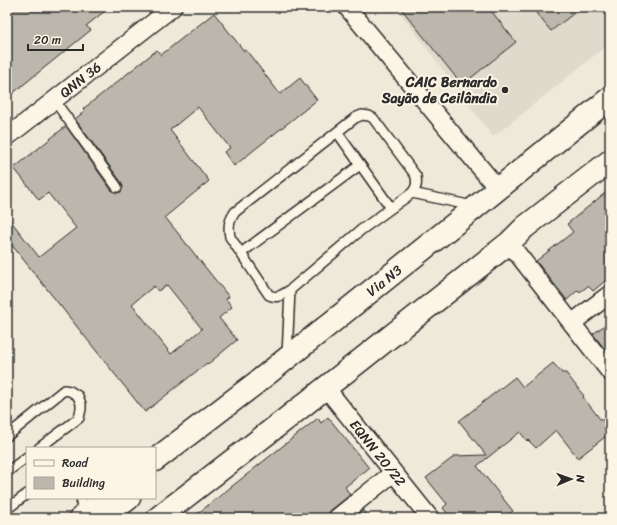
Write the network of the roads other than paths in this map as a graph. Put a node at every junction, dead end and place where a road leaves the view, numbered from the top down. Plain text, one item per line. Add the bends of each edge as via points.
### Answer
1 (173, 7) edge
2 (347, 7) edge
3 (610, 98) edge
4 (54, 100) junction
5 (337, 132) junction
6 (7, 138) edge
7 (610, 145) edge
8 (610, 160) edge
9 (360, 164) junction
10 (117, 187) dead end
11 (498, 190) junction
12 (412, 193) junction
13 (477, 206) junction
14 (391, 208) junction
15 (525, 227) junction
16 (509, 243) junction
17 (241, 253) junction
18 (290, 290) junction
19 (610, 294) edge
20 (572, 323) junction
21 (287, 358) junction
22 (610, 372) edge
23 (326, 388) junction
24 (7, 436) edge
25 (185, 436) junction
26 (40, 447) edge
27 (26, 458) edge
28 (156, 459) edge
29 (156, 469) edge
30 (7, 472) edge
31 (393, 473) junction
32 (26, 495) edge
33 (82, 499) edge
34 (105, 499) edge
35 (129, 499) edge
36 (7, 509) edge
37 (81, 518) edge
38 (103, 518) edge
39 (158, 518) edge
40 (337, 518) edge
41 (430, 518) edge

1 - 4 street, QNN 36
2 - 11 street
3 - 11 main road, Via N3
4 - 6 street, QNN 36
4 - 10 lane
5 - 9 lane
5 - 12 lane via 362,115 373,118 416,176 417,183
5 - 17 lane via 235,212 229,220 228,229 230,237
7 - 15 main road via 582,167
8 - 15 main road
9 - 14 lane
9 - 17 lane
11 - 13 main road, Via N3
12 - 13 lane
12 - 14 lane
13 - 21 main road, Via N3
14 - 18 lane
15 - 16 main road
16 - 20 street
16 - 23 main road
17 - 18 lane via 269,295 281,296
18 - 21 lane
19 - 20 street
20 - 22 street
21 - 25 main road, Via N3
23 - 31 street, EQNN 20/22
23 - 39 main road
24 - 26 lane via 64,390 78,396 81,404 79,418
25 - 28 main road, Via N3
25 - 29 main road
27 - 30 lane
31 - 40 street
31 - 41 street, EQNN 20/22
32 - 36 lane
33 - 37 lane
34 - 37 main road
35 - 38 main road

